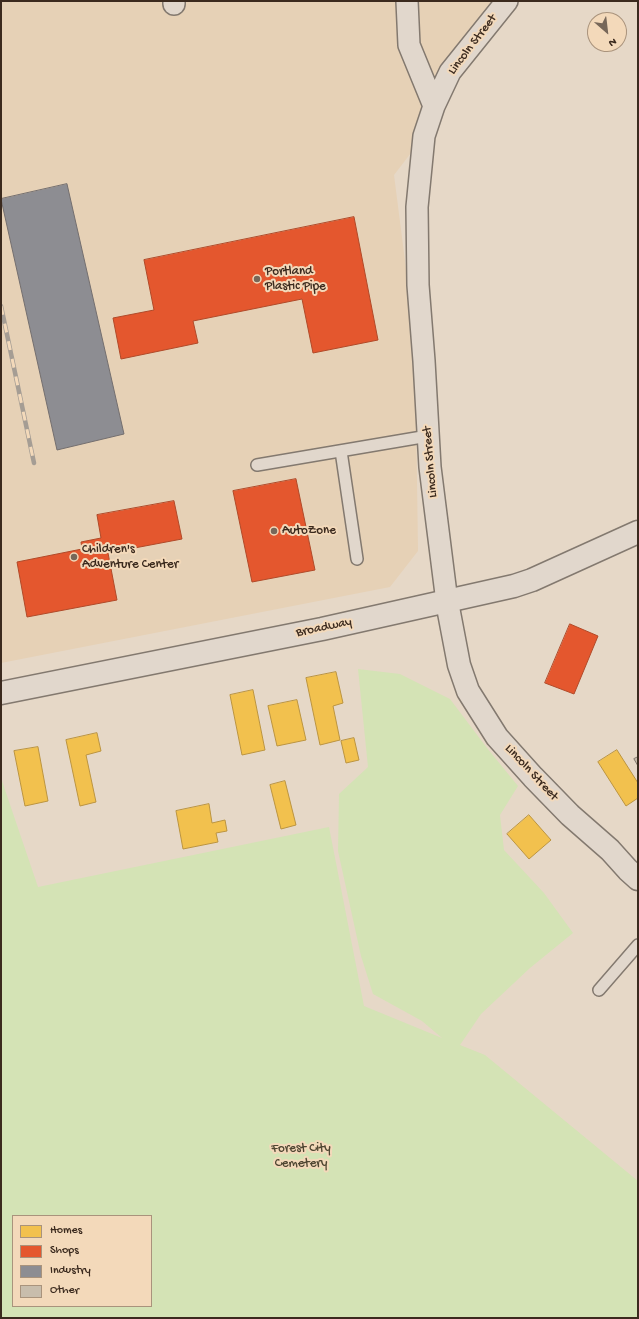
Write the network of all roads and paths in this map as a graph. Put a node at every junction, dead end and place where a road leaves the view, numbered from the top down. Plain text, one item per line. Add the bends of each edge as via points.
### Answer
1 (407, 1) edge
2 (507, 1) edge
3 (434, 106) junction
4 (428, 436) junction
5 (341, 451) junction
6 (257, 465) dead end
7 (638, 532) edge
8 (357, 559) dead end
9 (447, 602) junction
10 (1, 693) edge
11 (638, 879) edge
12 (638, 945) edge
13 (600, 990) dead end

1 - 3 street via 409,45
2 - 3 street, Lincoln Street via 450,72
3 - 4 street, Lincoln Street via 424,136 417,207 418,285
4 - 5 lane
4 - 9 street, Lincoln Street
5 - 6 lane
5 - 8 lane
7 - 9 main road, Broadway via 532,580
9 - 10 main road, Broadway
9 - 11 main road, Lincoln Street via 459,665 468,691 497,737 565,810
12 - 13 lane

